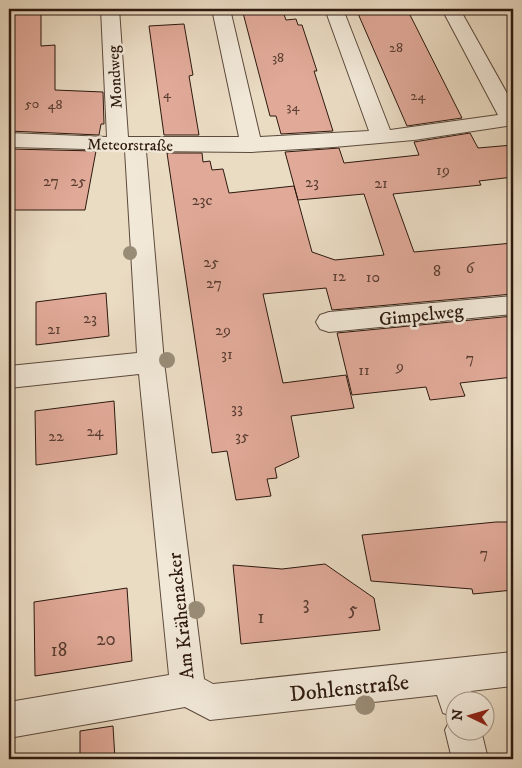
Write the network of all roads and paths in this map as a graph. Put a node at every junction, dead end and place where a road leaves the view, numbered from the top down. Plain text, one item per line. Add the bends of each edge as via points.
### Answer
1 (110, 9) edge
2 (221, 9) edge
3 (334, 9) edge
4 (453, 13) dead end
5 (512, 119) edge
6 (382, 137) junction
7 (9, 140) edge
8 (126, 145) junction
9 (251, 145) junction
10 (513, 305) edge
11 (329, 322) dead end
12 (151, 362) junction
13 (9, 377) edge
14 (513, 668) edge
15 (453, 688) edge
16 (188, 689) junction
17 (9, 720) edge
18 (465, 740) edge
19 (470, 759) edge

1 - 8 street, Mondweg
2 - 9 street
3 - 6 street
4 - 5 street, Meteorstraße
5 - 6 street, Meteorstraße
6 - 9 street, Meteorstraße
7 - 8 street, Meteorstraße
8 - 9 street, Meteorstraße
8 - 12 street, Am Krähenacker
10 - 11 street, Gimpelweg
12 - 13 street
12 - 16 street, Am Krähenacker
14 - 15 street, Dohlenstraße
15 - 16 street, Dohlenstraße via 210,702
16 - 17 street, Am Krähenacker
18 - 19 street

